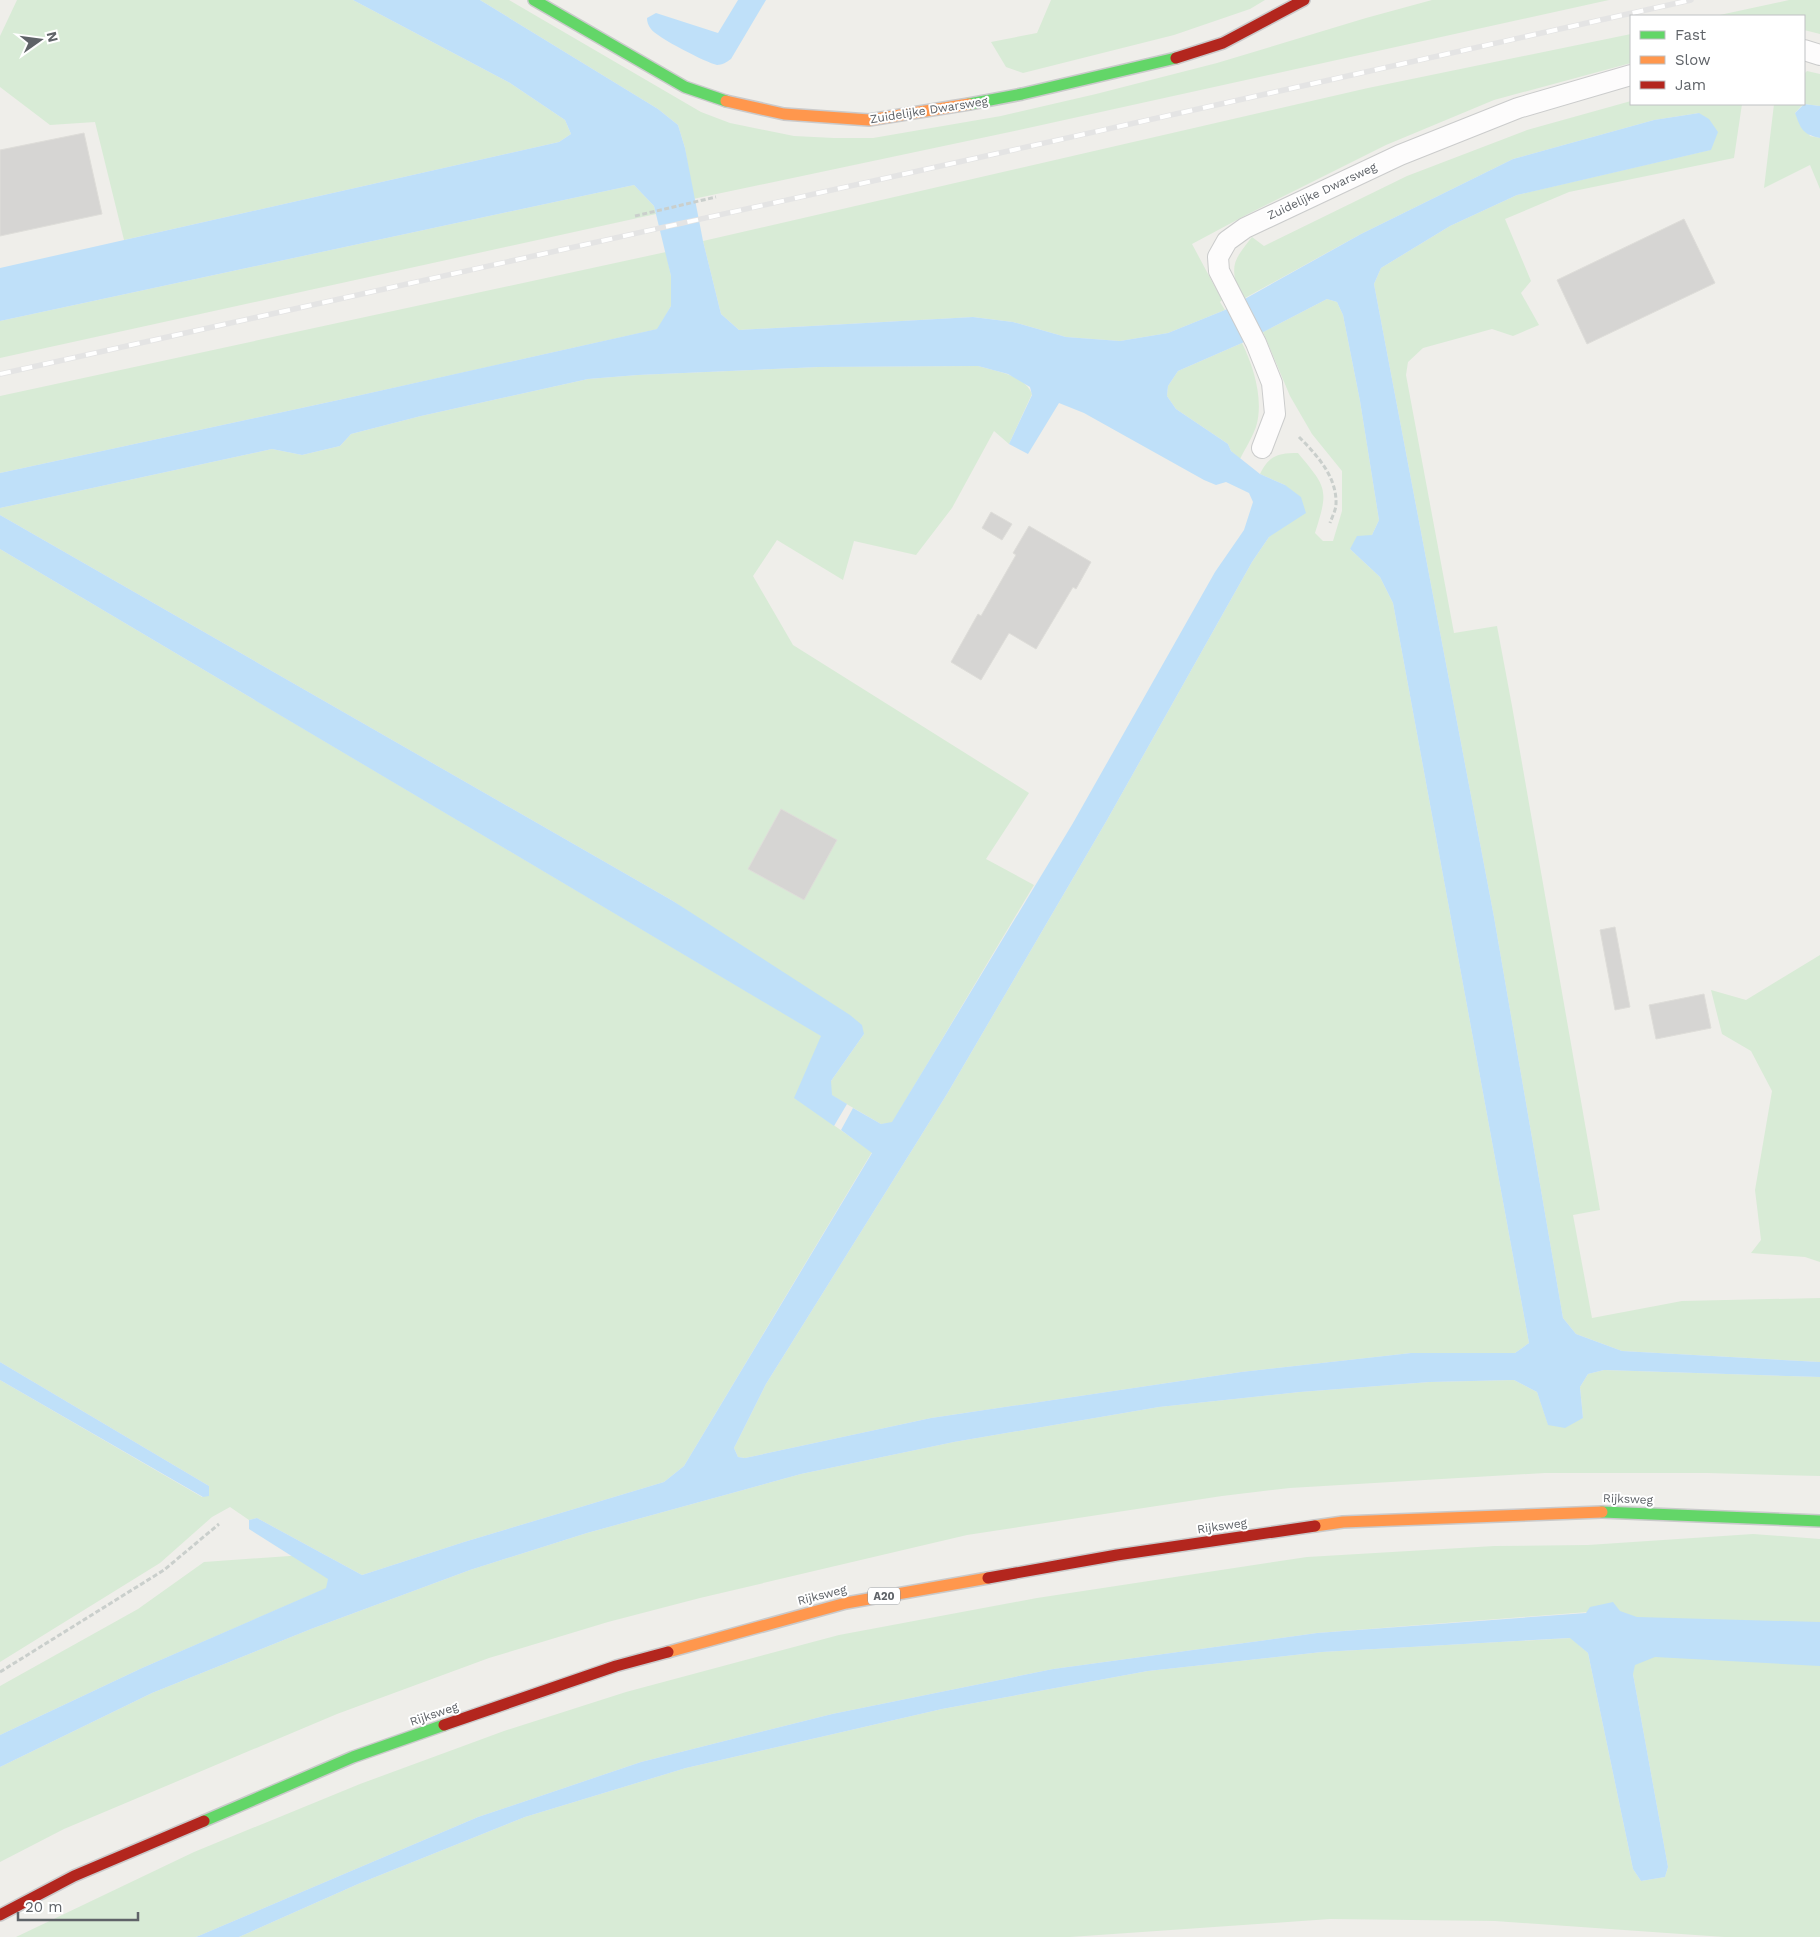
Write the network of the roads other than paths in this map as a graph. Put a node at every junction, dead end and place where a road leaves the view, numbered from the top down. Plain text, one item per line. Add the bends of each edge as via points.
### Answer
1 (534, 0) edge
2 (1304, 0) edge
3 (1805, 50) edge
4 (1820, 55) edge
5 (1630, 75) edge
6 (1262, 448) dead end
7 (1820, 1520) edge
8 (0, 1915) edge

1 - 2 main road, Zuidelijke Dwarsweg via 694,90 728,102 784,114 869,120 1022,94 1187,56 1223,43
3 - 4 lane
5 - 6 lane, Zuidelijke Dwarsweg via 1518,108 1400,154 1245,228 1227,241 1218,257 1219,271 1256,343 1272,383 1275,414
7 - 8 main road, Rijksweg / A20 via 1600,1512 1343,1522 1117,1556 846,1603 616,1666 353,1757 74,1876

